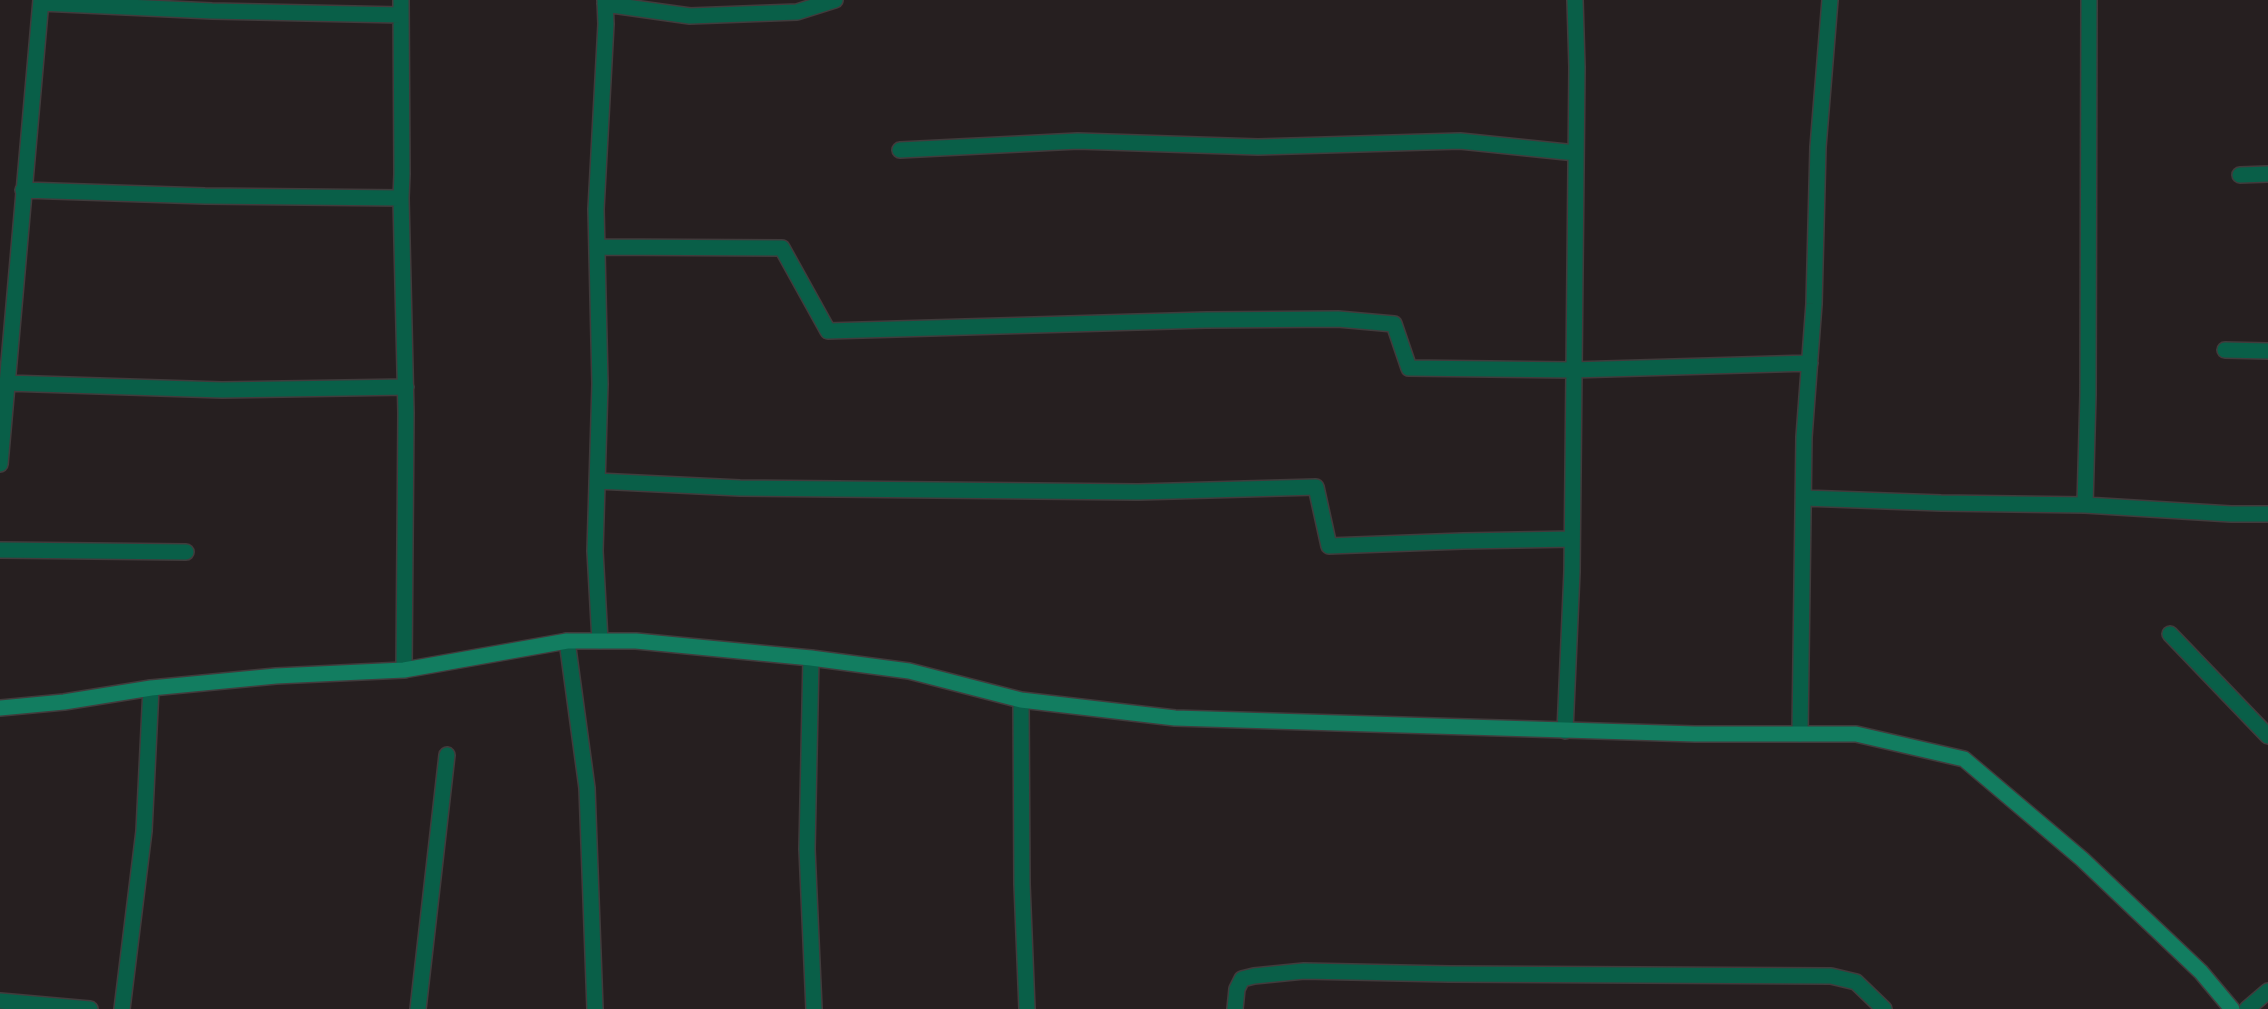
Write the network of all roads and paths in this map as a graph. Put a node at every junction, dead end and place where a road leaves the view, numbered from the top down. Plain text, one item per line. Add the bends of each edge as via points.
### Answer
1 (835, 0) edge
2 (1575, 0) edge
3 (1830, 0) edge
4 (2090, 0) edge
5 (41, 1) edge
6 (605, 2) edge
7 (401, 7) edge
8 (900, 150) dead end
9 (1576, 153) junction
10 (2268, 174) edge
11 (2240, 175) dead end
12 (23, 190) junction
13 (401, 198) junction
14 (597, 247) junction
15 (2225, 350) dead end
16 (2268, 351) edge
17 (1810, 363) junction
18 (1572, 370) junction
19 (7, 383) junction
20 (406, 387) junction
21 (0, 464) edge
22 (597, 480) junction
23 (1804, 498) junction
24 (2085, 505) junction
25 (2268, 514) edge
26 (1572, 539) junction
27 (0, 550) edge
28 (186, 552) dead end
29 (2170, 634) dead end
30 (566, 641) junction
31 (600, 641) junction
32 (811, 658) junction
33 (404, 670) junction
34 (151, 688) junction
35 (1021, 700) junction
36 (0, 708) edge
37 (1565, 731) junction
38 (1800, 734) junction
39 (2268, 736) edge
40 (447, 755) dead end
41 (2268, 991) edge
42 (0, 1001) edge
43 (90, 1009) edge
44 (122, 1009) edge
45 (418, 1009) edge
46 (595, 1009) edge
47 (814, 1009) edge
48 (1027, 1009) edge
49 (1235, 1009) edge
50 (1884, 1009) edge
51 (2232, 1009) edge
52 (2248, 1009) edge

1 - 6 street via 797,12 690,16
2 - 9 street
3 - 17 street via 1818,147
4 - 24 street
5 - 7 street via 212,11
5 - 12 street
6 - 14 street
7 - 13 street
8 - 9 street via 1078,141 1258,147 1460,141
9 - 18 street
10 - 11 street
12 - 13 street
12 - 19 street
13 - 20 street
14 - 18 street via 782,248 828,331 1338,319 1394,324 1409,368
14 - 22 street via 600,384
15 - 16 street
17 - 18 street
17 - 23 street via 1804,437
18 - 26 street
19 - 20 street via 222,390
19 - 21 street
20 - 33 street
22 - 26 street via 740,488 1138,492 1316,486 1329,546
22 - 31 street via 595,552
23 - 24 street
23 - 38 street
24 - 25 street
26 - 37 street
27 - 28 street
29 - 39 street
30 - 31 street
30 - 33 street
30 - 46 street via 587,788
31 - 32 street via 636,641
32 - 35 street via 909,671
32 - 47 street via 807,849
33 - 34 street via 276,676
34 - 36 street
34 - 44 street via 144,831
35 - 37 street via 1175,718
35 - 48 street via 1022,884
37 - 38 street
38 - 51 street via 1856,734 1964,759 2082,859 2201,972
40 - 45 street
41 - 52 street
42 - 43 street
49 - 50 street via 1237,989 1242,979 1304,971 1831,976 1856,982

